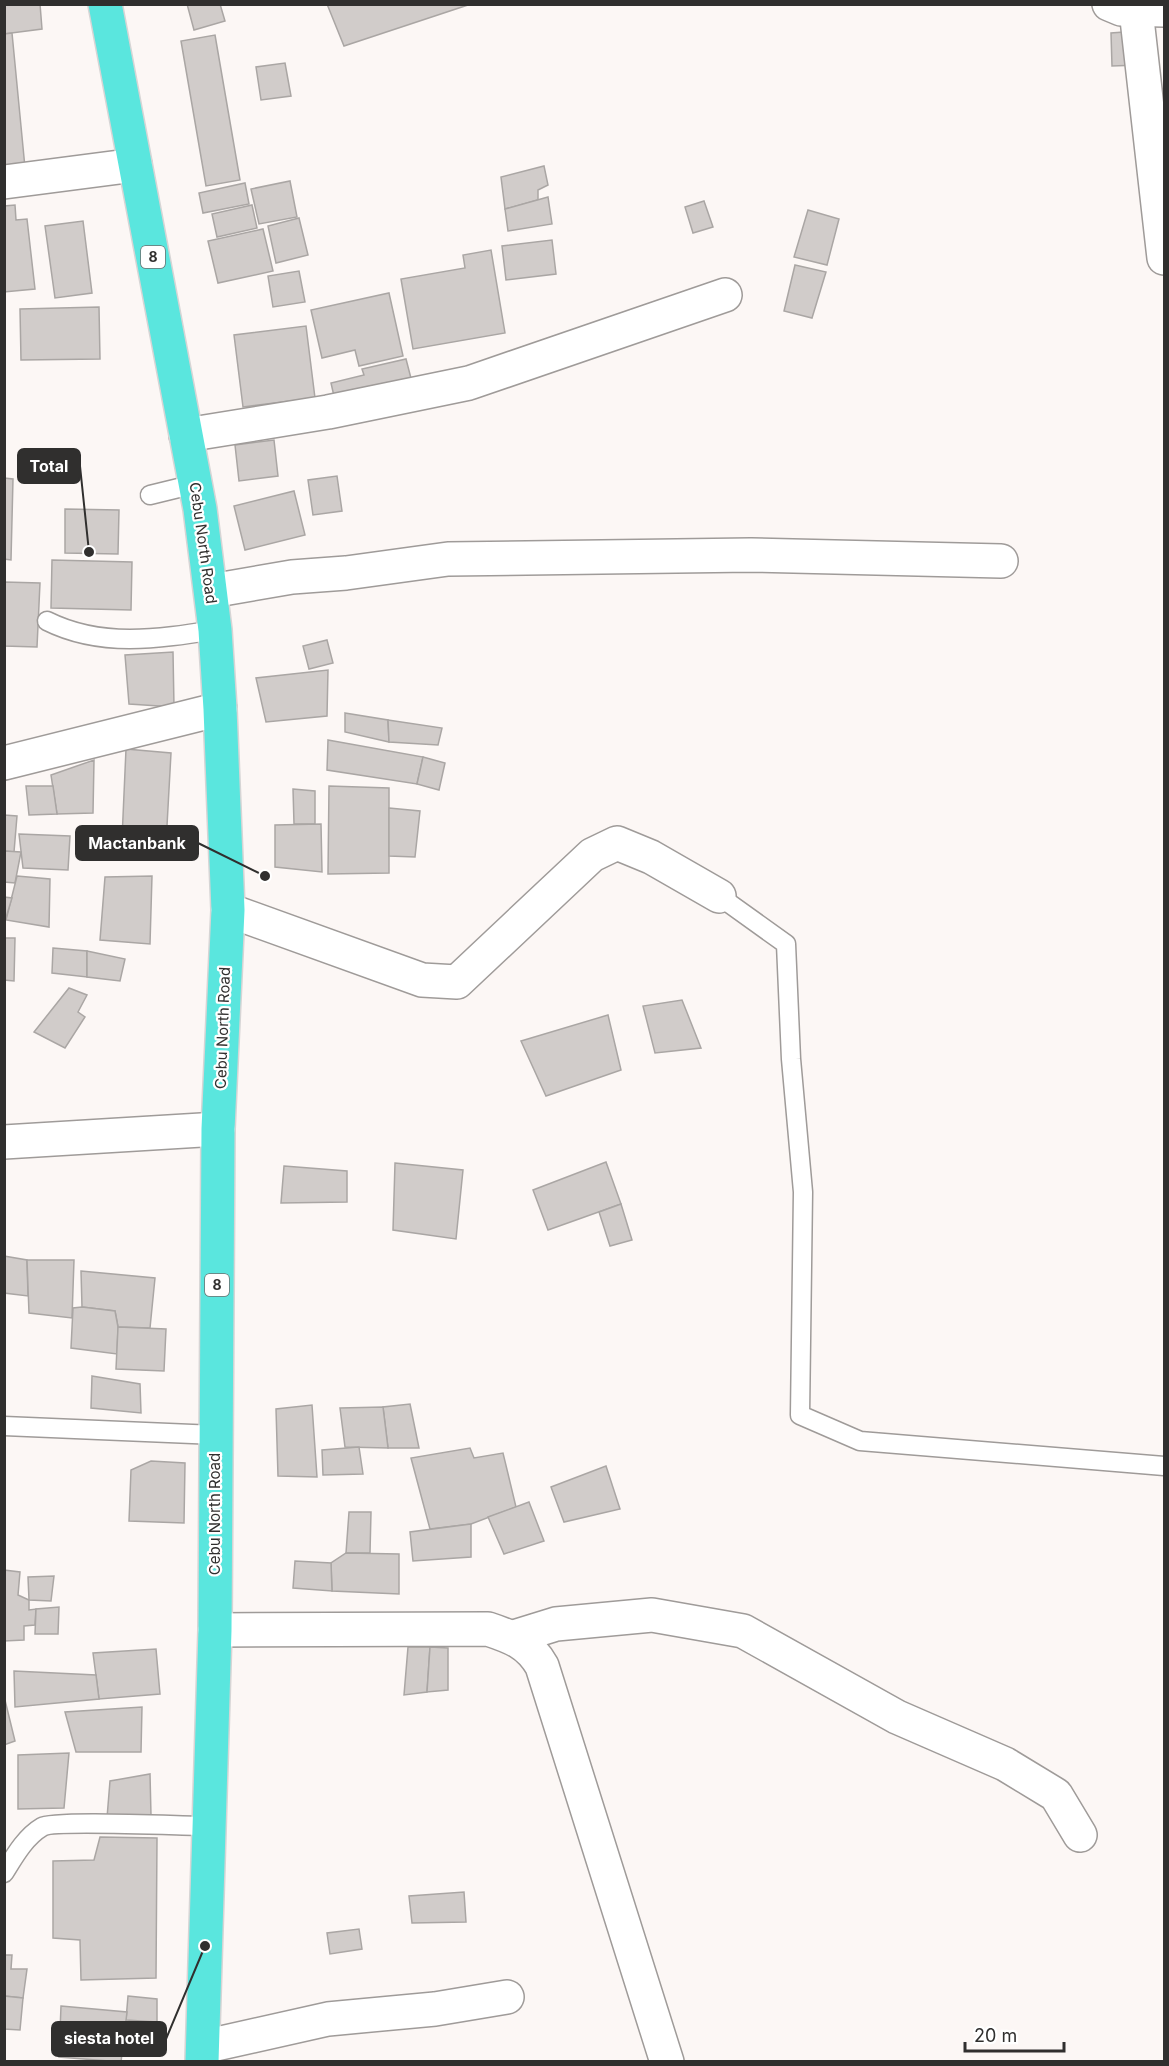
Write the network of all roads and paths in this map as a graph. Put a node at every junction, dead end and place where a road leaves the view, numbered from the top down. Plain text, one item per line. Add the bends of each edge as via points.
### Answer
1 (105, 4) edge
2 (1137, 8) edge
3 (135, 165) junction
4 (4, 182) edge
5 (1164, 258) edge
6 (725, 295) dead end
7 (186, 435) junction
8 (195, 483) junction
9 (150, 495) dead end
10 (1001, 561) dead end
11 (211, 591) junction
12 (47, 621) dead end
13 (215, 630) junction
14 (220, 709) junction
15 (4, 764) edge
16 (719, 896) joint
17 (228, 910) junction
18 (218, 1130) junction
19 (4, 1142) edge
20 (4, 1426) edge
21 (216, 1435) junction
22 (1164, 1466) edge
23 (215, 1630) junction
24 (514, 1637) junction
25 (208, 1826) junction
26 (1080, 1835) dead end
27 (4, 1873) edge
28 (507, 1997) dead end
29 (202, 2054) edge
30 (667, 2061) edge

1 - 3 highway, Cebu North Road / 8
2 - 5 street
3 - 4 street
3 - 7 highway, Cebu North Road / 8
6 - 7 street via 469,383 328,412
7 - 8 highway, Cebu North Road / 8
8 - 9 lane
8 - 11 highway, Cebu North Road / 8
10 - 11 street via 751,555 448,559 292,577
11 - 13 highway, Cebu North Road / 8
12 - 13 lane via 92,637 147,640
13 - 14 highway, Cebu North Road / 8
14 - 15 street
14 - 17 highway, Cebu North Road / 8
16 - 17 street via 651,857 617,843 592,855 457,982 422,980
16 - 22 lane via 786,944 803,1192 800,1415 860,1441
17 - 18 highway, Cebu North Road / 8
18 - 19 street
18 - 21 highway, Cebu North Road / 8
20 - 21 lane
21 - 23 highway, Cebu North Road / 8
23 - 24 street via 488,1629
23 - 25 highway, Cebu North Road / 8
24 - 26 street via 556,1624 652,1615 743,1631 897,1717 1005,1764 1036,1782 1056,1795
24 - 30 street via 533,1650 542,1666
25 - 27 lane via 43,1826 18,1850
25 - 29 highway, Cebu North Road / 8
28 - 29 street via 435,2009 328,2019

